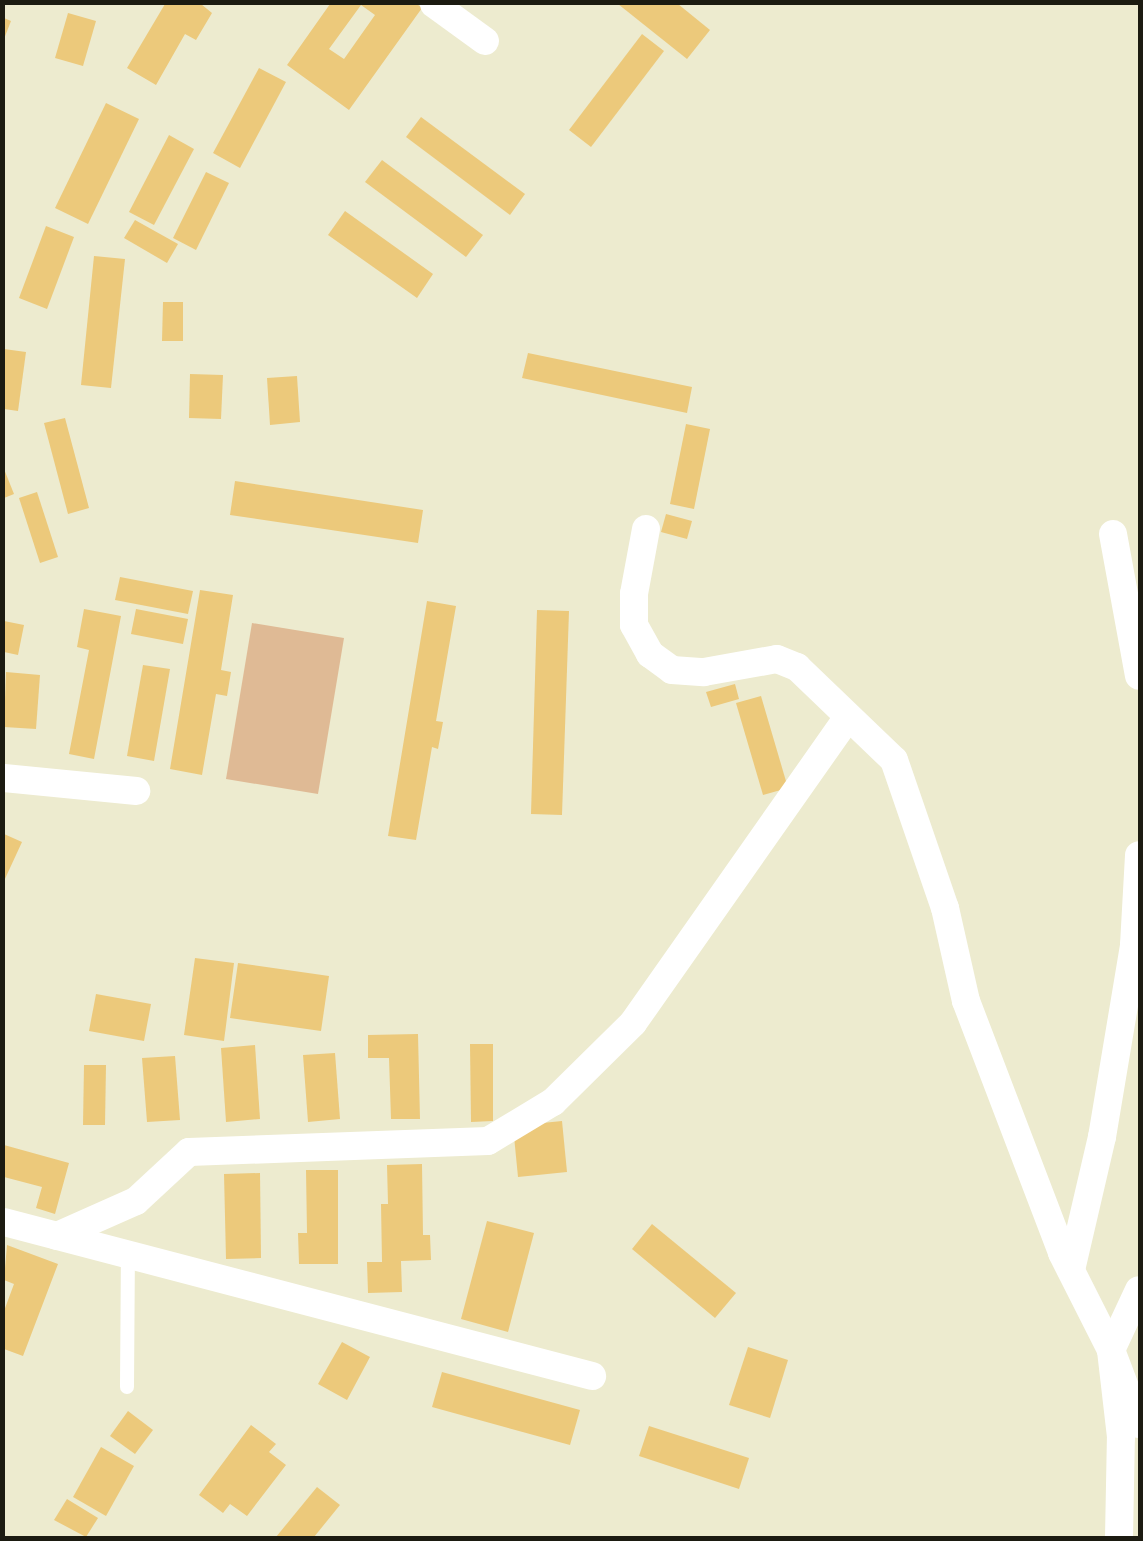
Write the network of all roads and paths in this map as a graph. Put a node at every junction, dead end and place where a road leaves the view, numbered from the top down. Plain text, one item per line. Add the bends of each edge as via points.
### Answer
1 (434, 4) edge
2 (485, 41) dead end
3 (646, 529) dead end
4 (1113, 534) dead end
5 (1139, 676) edge
6 (847, 718) junction
7 (4, 778) edge
8 (136, 791) dead end
9 (1139, 855) edge
10 (4, 1222) edge
11 (57, 1236) junction
12 (128, 1255) junction
13 (1071, 1270) junction
14 (1139, 1290) edge
15 (1111, 1350) junction
16 (592, 1376) dead end
17 (127, 1387) dead end
18 (1139, 1424) edge
19 (1119, 1537) edge

1 - 2 street
3 - 6 street via 634,594 634,625 650,654 672,670 704,672 776,659 797,667
4 - 5 street
6 - 11 street via 633,1023 553,1102 488,1140 189,1152 136,1201
6 - 13 street via 894,760 945,908 966,1001
7 - 8 street
9 - 13 street via 1134,945 1102,1137
10 - 11 street
11 - 12 street
12 - 16 street
12 - 17 lane
13 - 15 street
14 - 15 street
15 - 18 street
15 - 19 street via 1121,1437

